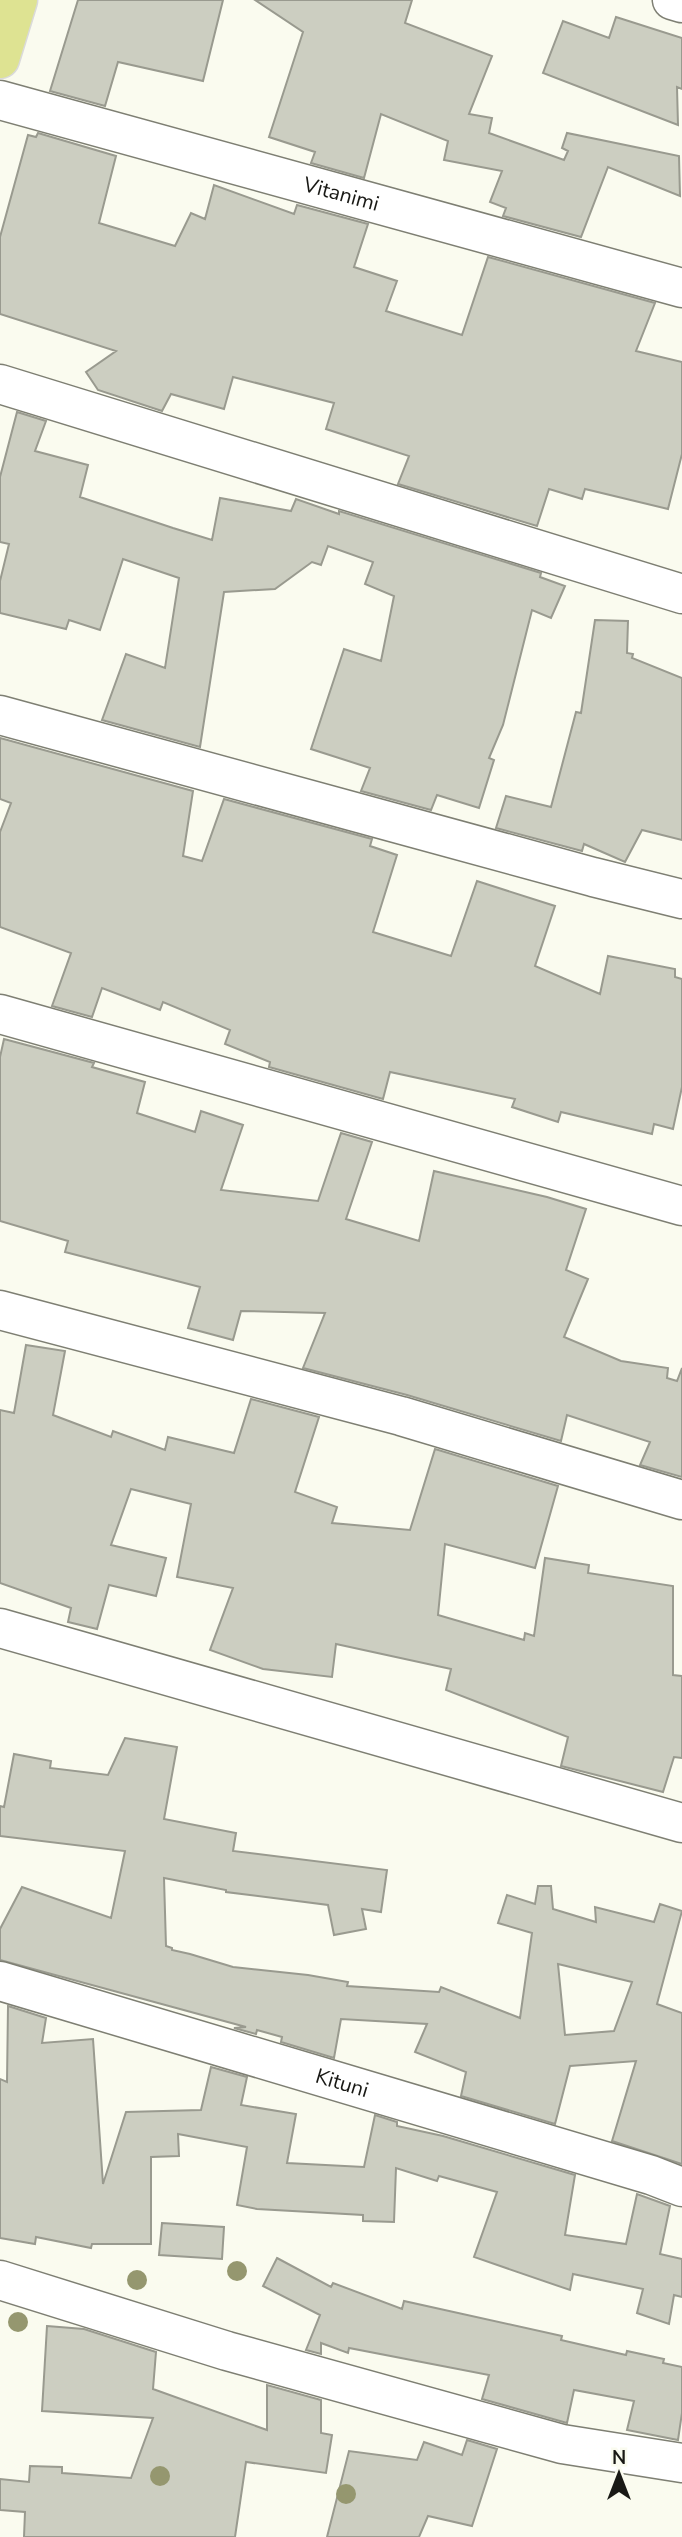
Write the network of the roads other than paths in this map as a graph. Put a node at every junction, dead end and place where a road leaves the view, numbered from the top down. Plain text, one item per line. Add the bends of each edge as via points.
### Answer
1 (18, 0) edge
2 (672, 0) edge
3 (682, 3) edge
4 (0, 59) edge
5 (0, 100) edge
6 (682, 288) edge
7 (0, 384) edge
8 (682, 594) edge
9 (0, 715) edge
10 (682, 899) edge
11 (0, 1014) edge
12 (682, 1206) edge
13 (0, 1310) edge
14 (682, 1500) edge
15 (0, 1628) edge
16 (682, 1823) edge
17 (0, 1981) edge
18 (682, 2187) edge
19 (0, 2280) edge
20 (682, 2463) edge

1 - 4 highway
2 - 3 street
5 - 6 street, Vitanimi
7 - 8 street
9 - 10 street
11 - 12 street
13 - 14 street via 401,1416
15 - 16 street
17 - 18 street, Kituni
19 - 20 street via 227,2351 562,2444

